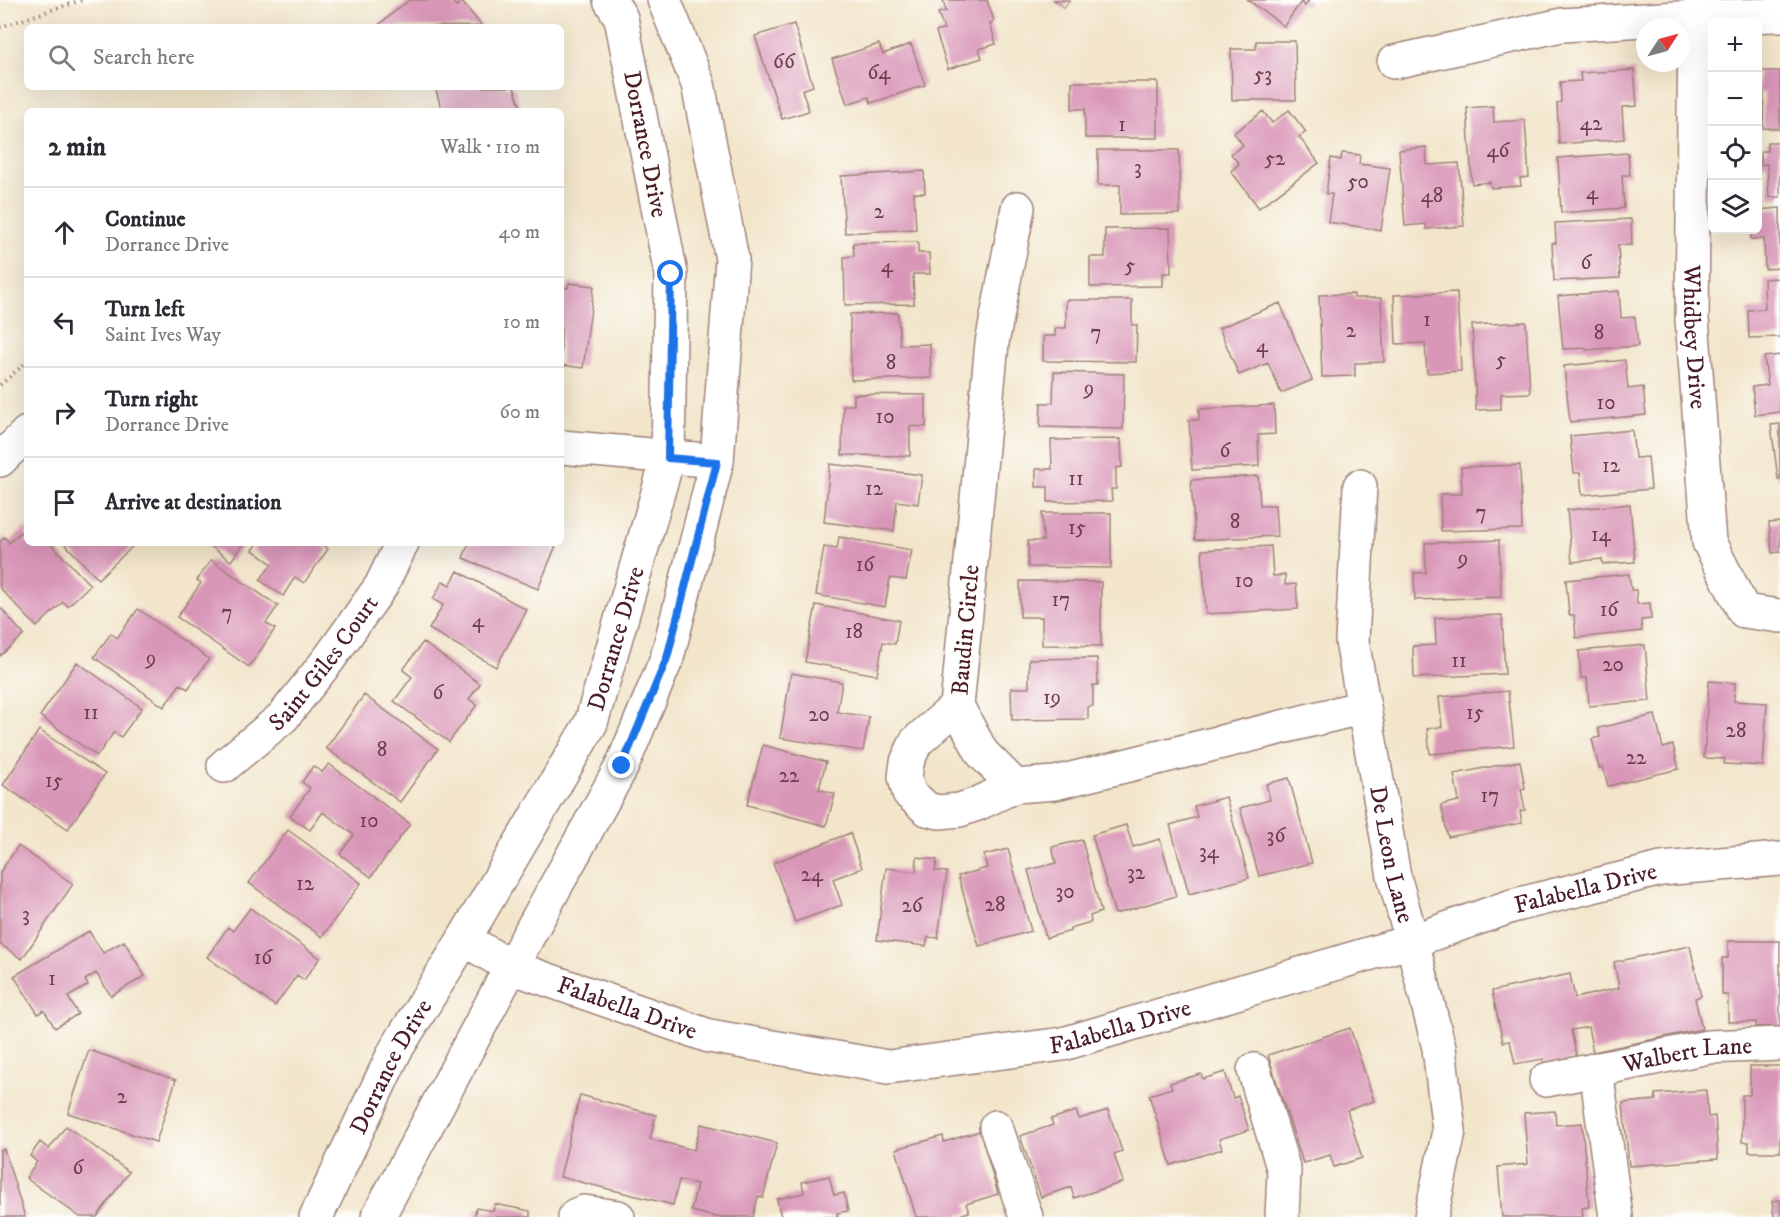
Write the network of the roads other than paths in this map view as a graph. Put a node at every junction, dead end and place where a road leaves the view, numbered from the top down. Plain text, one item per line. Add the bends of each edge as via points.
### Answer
1 (649, 0) edge
2 (664, 0) edge
3 (615, 9) edge
4 (1780, 15) edge
5 (1695, 17) junction
6 (1394, 62) dead end
7 (1018, 208) dead end
8 (24, 436) edge
9 (564, 447) edge
10 (668, 458) junction
11 (0, 460) edge
12 (717, 462) junction
13 (1359, 486) dead end
14 (400, 546) edge
15 (1780, 615) edge
16 (957, 706) junction
17 (1364, 707) junction
18 (224, 766) dead end
19 (1015, 786) junction
20 (1780, 859) edge
21 (464, 939) junction
22 (1413, 941) junction
23 (511, 967) junction
24 (1780, 1044) edge
25 (1596, 1069) junction
26 (1254, 1070) dead end
27 (1546, 1080) dead end
28 (996, 1127) dead end
29 (316, 1217) edge
30 (378, 1217) edge
31 (575, 1217) edge
32 (618, 1217) edge
33 (1026, 1217) edge
34 (1282, 1217) edge
35 (1431, 1217) edge
36 (1616, 1217) edge

1 - 3 street
2 - 12 street, Dorrance Drive via 698,84 732,259
3 - 10 street, Dorrance Drive via 671,274
4 - 5 street
5 - 6 street via 1562,24
5 - 15 street, Whidbey Drive via 1692,319 1709,542 1744,611
7 - 16 street, Baudin Circle via 992,343
8 - 11 street
9 - 10 street
10 - 12 street
10 - 21 street, Dorrance Drive via 591,723
12 - 23 street, Dorrance Drive via 667,658 622,766
13 - 17 street, De Leon Lane via 1352,641
14 - 18 street, Saint Giles Court via 381,585 283,717
16 - 19 street, Baudin Circle via 982,753
16 - 19 street via 916,742 907,762 909,793 927,809 939,812 969,807
17 - 19 street via 1055,783
17 - 22 street, De Leon Lane via 1394,876
20 - 22 street, Falabella Drive via 1661,869 1512,906
21 - 23 street, Falabella Drive
21 - 29 street, Dorrance Drive via 395,1051
22 - 23 street, Falabella Drive via 1064,1044 888,1066 709,1036
22 - 35 street, De Leon Lane via 1439,1048 1449,1131
23 - 30 street, Dorrance Drive
24 - 25 street, Walbert Lane via 1708,1047
25 - 27 street, Walbert Lane
25 - 36 street, Walbert Lane
26 - 34 street via 1284,1171
28 - 33 street
31 - 32 street via 584,1212

